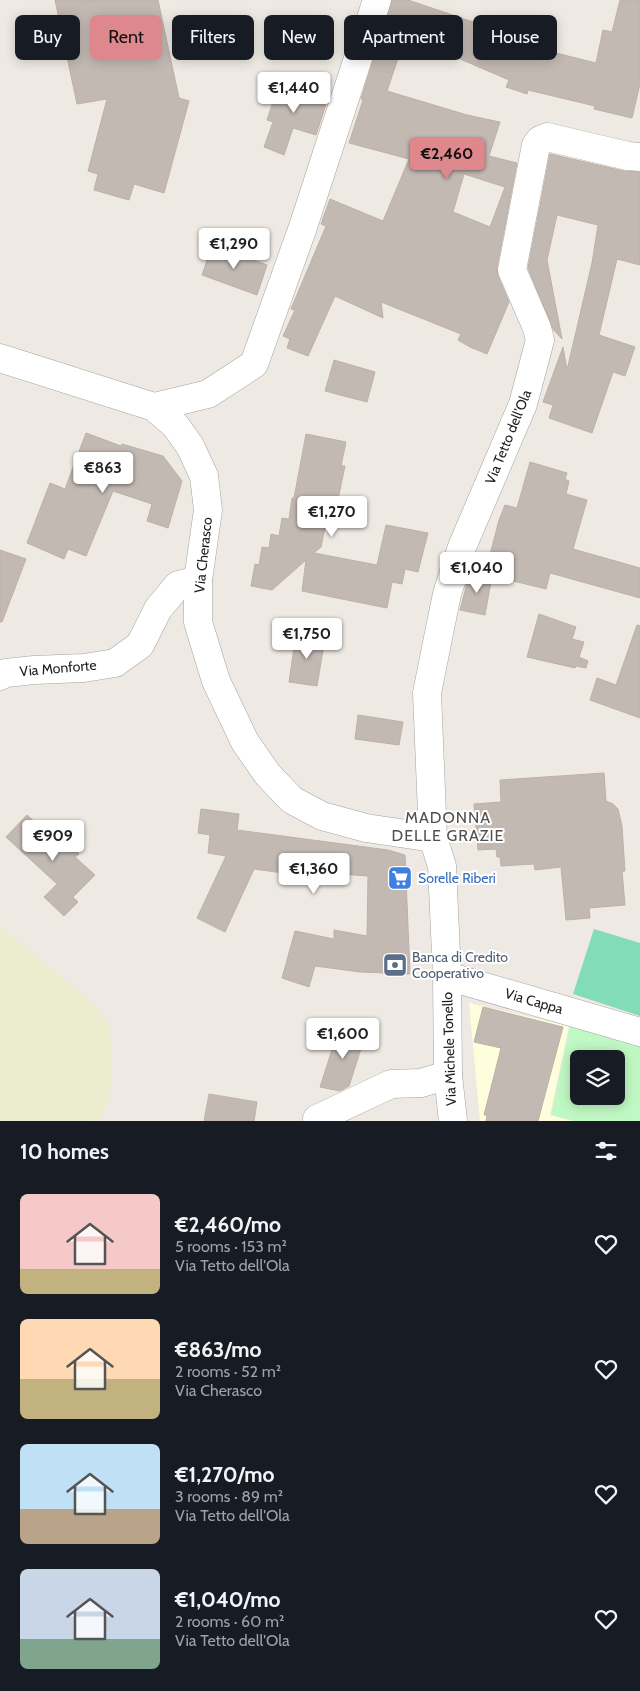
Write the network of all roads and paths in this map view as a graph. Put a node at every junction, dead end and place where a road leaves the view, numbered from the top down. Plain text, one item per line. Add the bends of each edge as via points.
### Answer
1 (377, 0) edge
2 (640, 157) edge
3 (0, 358) edge
4 (154, 407) junction
5 (198, 580) junction
6 (0, 676) edge
7 (433, 838) junction
8 (447, 976) junction
9 (640, 1032) edge
10 (448, 1075) junction
11 (316, 1121) edge
12 (453, 1121) edge

1 - 4 street via 303,227 254,364 208,394
2 - 7 street, Via Tetto dell'Ola via 547,137 536,145 512,270 540,340 523,404 462,547 444,612 427,693
3 - 4 street, Via Cherasco
4 - 5 street, Via Cherasco via 175,425 190,446 204,476 208,510
5 - 6 street, Via Monforte via 178,585 158,609 140,645 115,663
5 - 7 street, Via Cherasco via 198,622 216,681 245,742 268,775 292,800 322,816 366,828
7 - 8 street via 442,866
8 - 9 street, Via Cappa
8 - 10 street, Via Michele Tonello
10 - 11 street via 420,1083 391,1084
10 - 12 street, Via Michele Tonello

